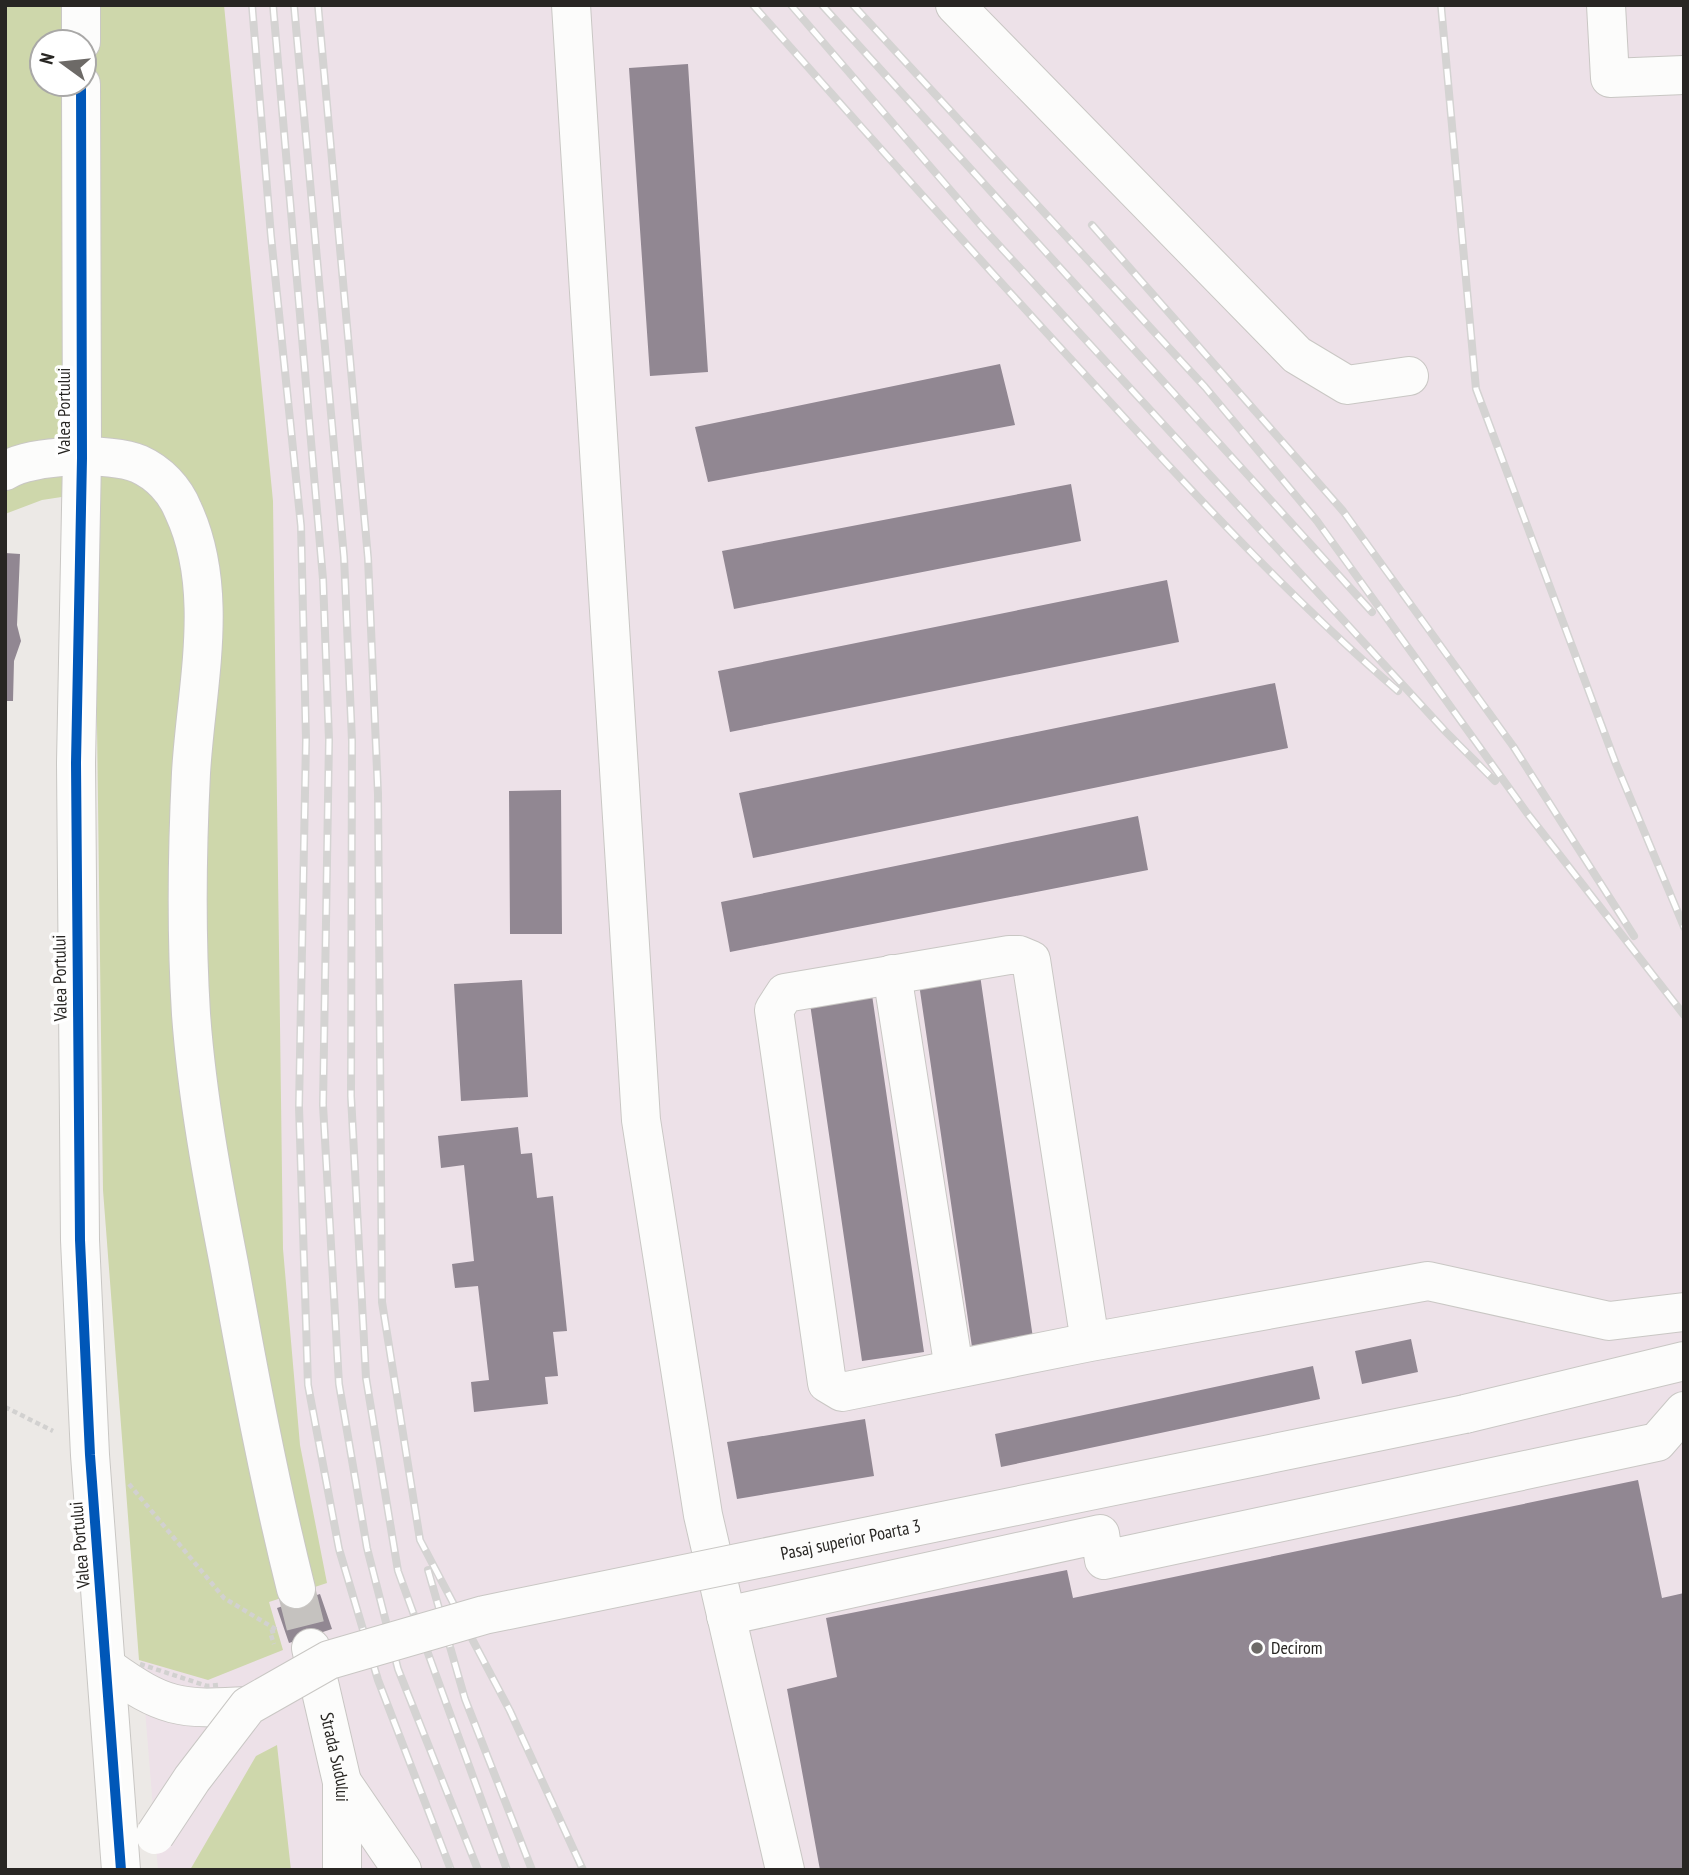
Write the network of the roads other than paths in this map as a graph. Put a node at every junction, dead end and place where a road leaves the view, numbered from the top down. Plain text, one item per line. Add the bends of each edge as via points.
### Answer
1 (81, 5) edge
2 (571, 5) edge
3 (955, 5) edge
4 (1606, 5) edge
5 (81, 28) edge
6 (1684, 75) edge
7 (81, 98) edge
8 (1409, 376) dead end
9 (82, 458) junction
10 (5, 471) edge
11 (892, 974) junction
12 (1684, 1312) edge
13 (1090, 1342) junction
14 (1684, 1361) edge
15 (954, 1369) junction
16 (1684, 1411) edge
17 (296, 1589) tunnel mouth
18 (726, 1616) junction
19 (311, 1648) tunnel mouth
20 (130, 1675) junction
21 (235, 1695) junction
22 (342, 1782) junction
23 (121, 1870) edge
24 (139, 1870) edge
25 (342, 1870) edge
26 (402, 1870) edge
27 (785, 1870) edge

1 - 5 street
2 - 18 street via 641,1120 703,1515
3 - 8 street via 1297,355 1347,385
4 - 6 street via 1610,79
7 - 9 street, Valea Portului
9 - 10 street via 30,461
9 - 17 street via 138,463 156,474 171,488 195,537 203,643 186,862 191,1016 212,1174 248,1373
9 - 20 street, Valea Portului via 76,763 80,1240 90,1455
11 - 13 street via 1010,955 1031,960
11 - 15 street
11 - 15 street via 785,993 774,1010 827,1382 842,1392
12 - 13 street via 1609,1321 1428,1281
13 - 15 street
14 - 21 street, Pasaj superior Poarta 3, bridge via 1465,1414 484,1615 329,1660
16 - 18 street via 1657,1442 1104,1560 1100,1534
18 - 27 street
19 - 22 street, Strada Sudului
20 - 21 street, Pasaj superior Poarta 3 via 158,1701 200,1709
20 - 23 street, Valea Portului
21 - 24 street, Pasaj superior Poarta 3, bridge
22 - 25 street, Strada Sudului
22 - 26 street

